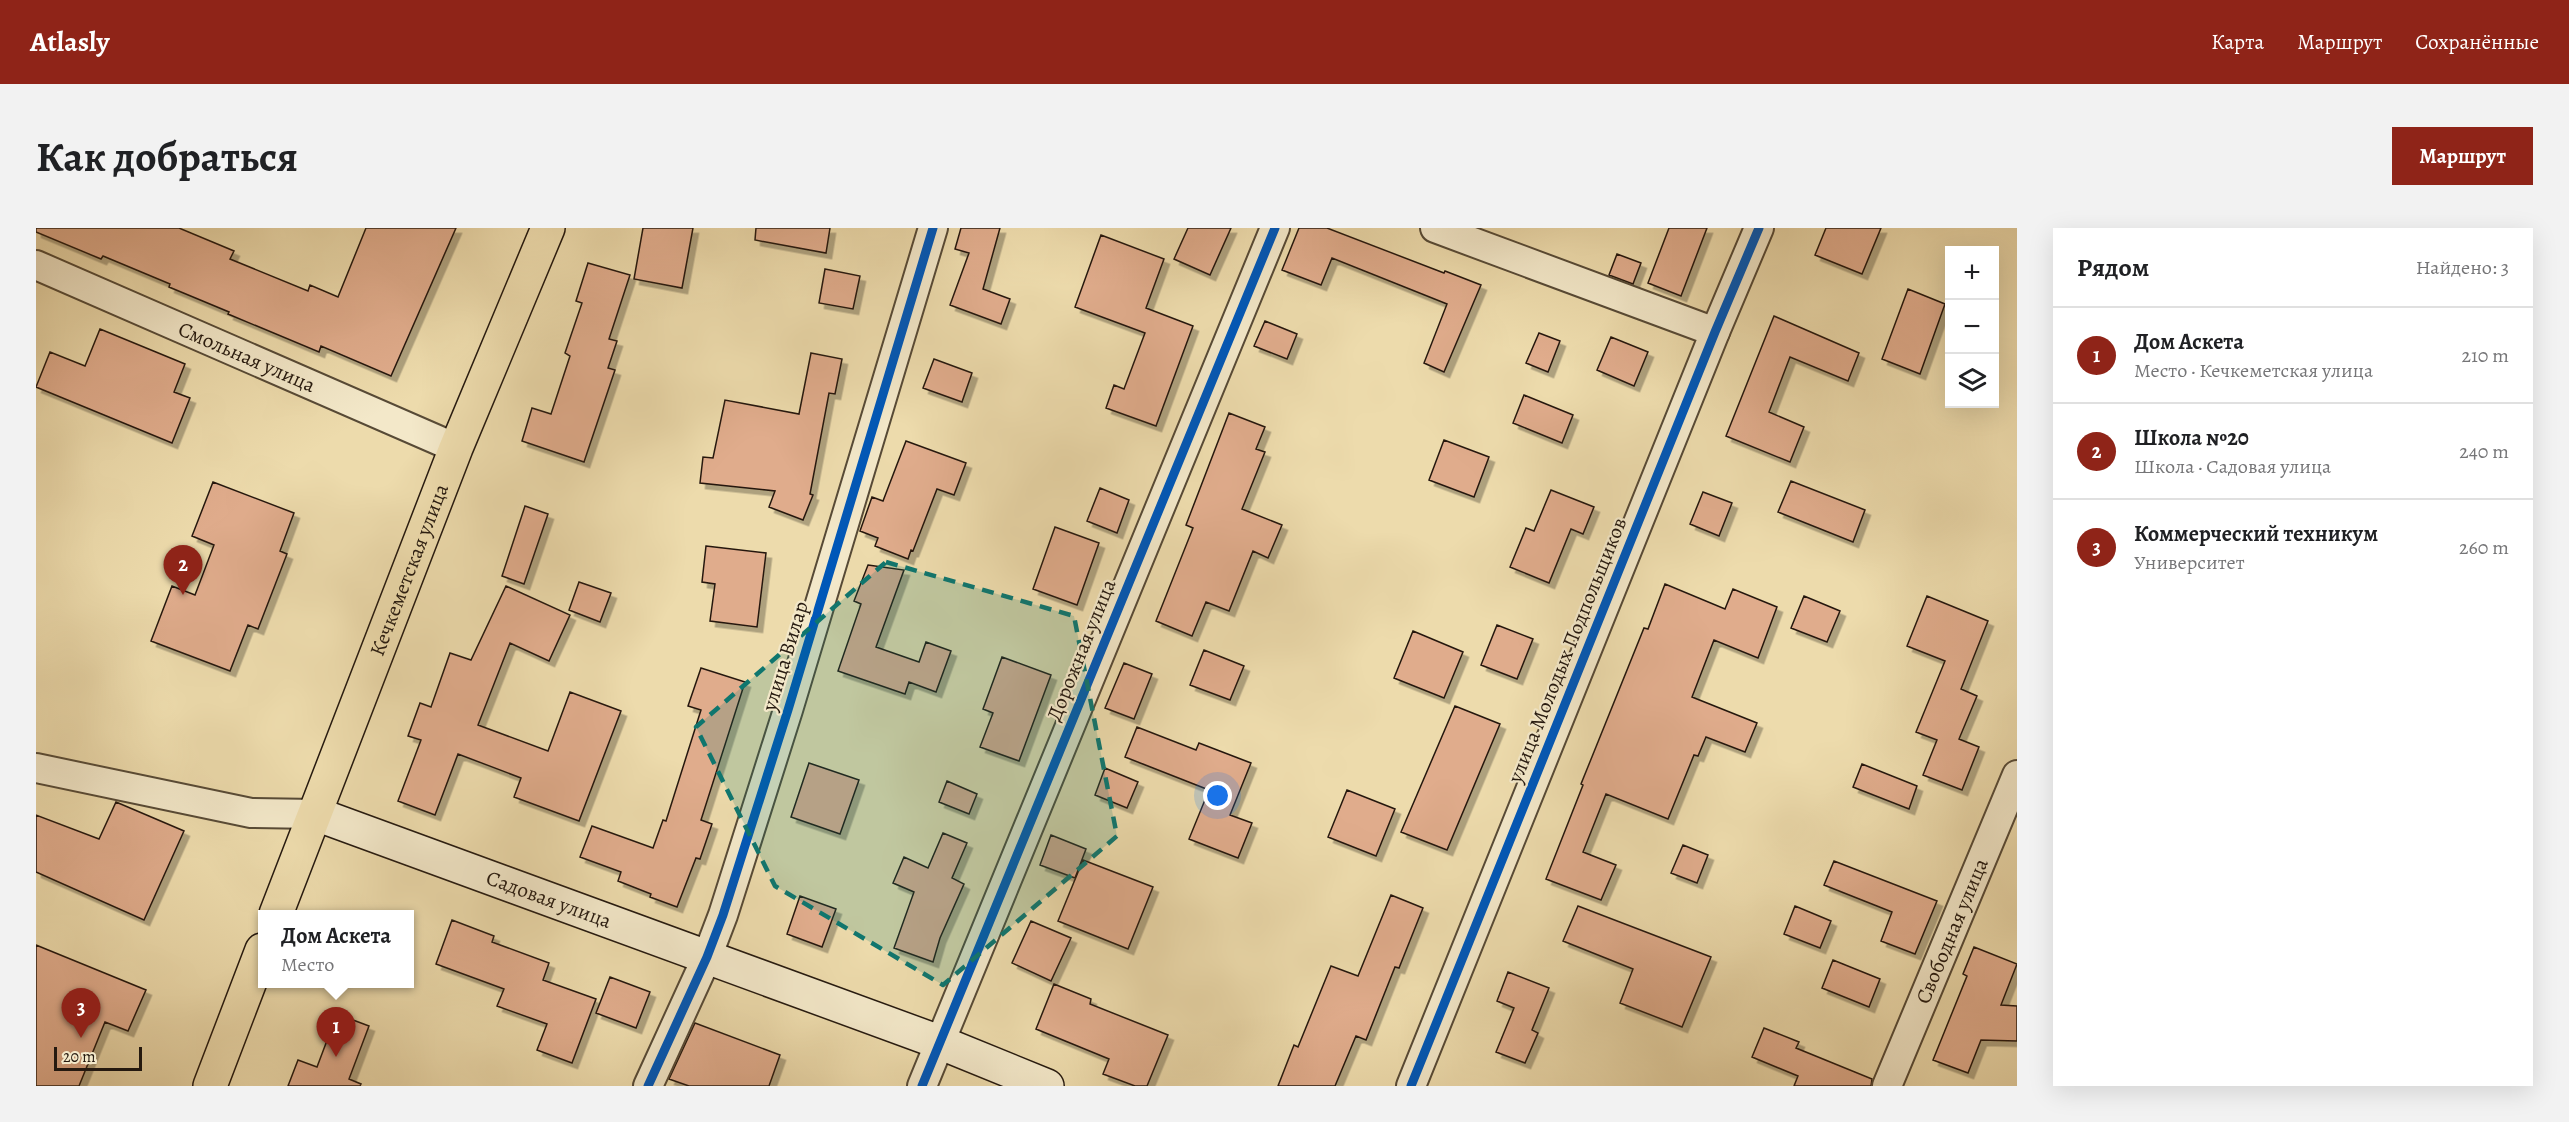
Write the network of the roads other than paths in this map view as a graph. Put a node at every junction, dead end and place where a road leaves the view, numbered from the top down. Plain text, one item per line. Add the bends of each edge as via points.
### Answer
1 (548, 228) edge
2 (933, 228) edge
3 (1275, 228) edge
4 (1435, 228) edge
5 (1759, 228) edge
6 (36, 266) edge
7 (1715, 332) junction
8 (456, 448) junction
9 (36, 768) edge
10 (2017, 775) edge
11 (316, 814) junction
12 (278, 910) edge
13 (707, 957) junction
14 (258, 960) edge
15 (939, 1042) junction
16 (210, 1086) edge
17 (648, 1086) edge
18 (922, 1086) edge
19 (1047, 1086) edge
20 (1412, 1086) edge
21 (1887, 1086) edge

1 - 8 main road, Кечкеметская улица
2 - 13 street, улица Вилар via 788,710
3 - 15 street, Дорожная улица
4 - 7 street
5 - 7 street, улица Молодых Подпольщиков
6 - 8 street, Смольная улица
7 - 20 street, улица Молодых Подпольщиков
8 - 11 main road, Кечкеметская улица
9 - 11 street, Садовая улица via 251,813
10 - 21 street, Свободная улица
11 - 12 main road, Кечкеметская улица
11 - 13 main road, Садовая улица
13 - 15 main road, Садовая улица
13 - 17 street, улица Вилар
14 - 16 main road
15 - 18 street, Дорожная улица
15 - 19 main road, Садовая улица

